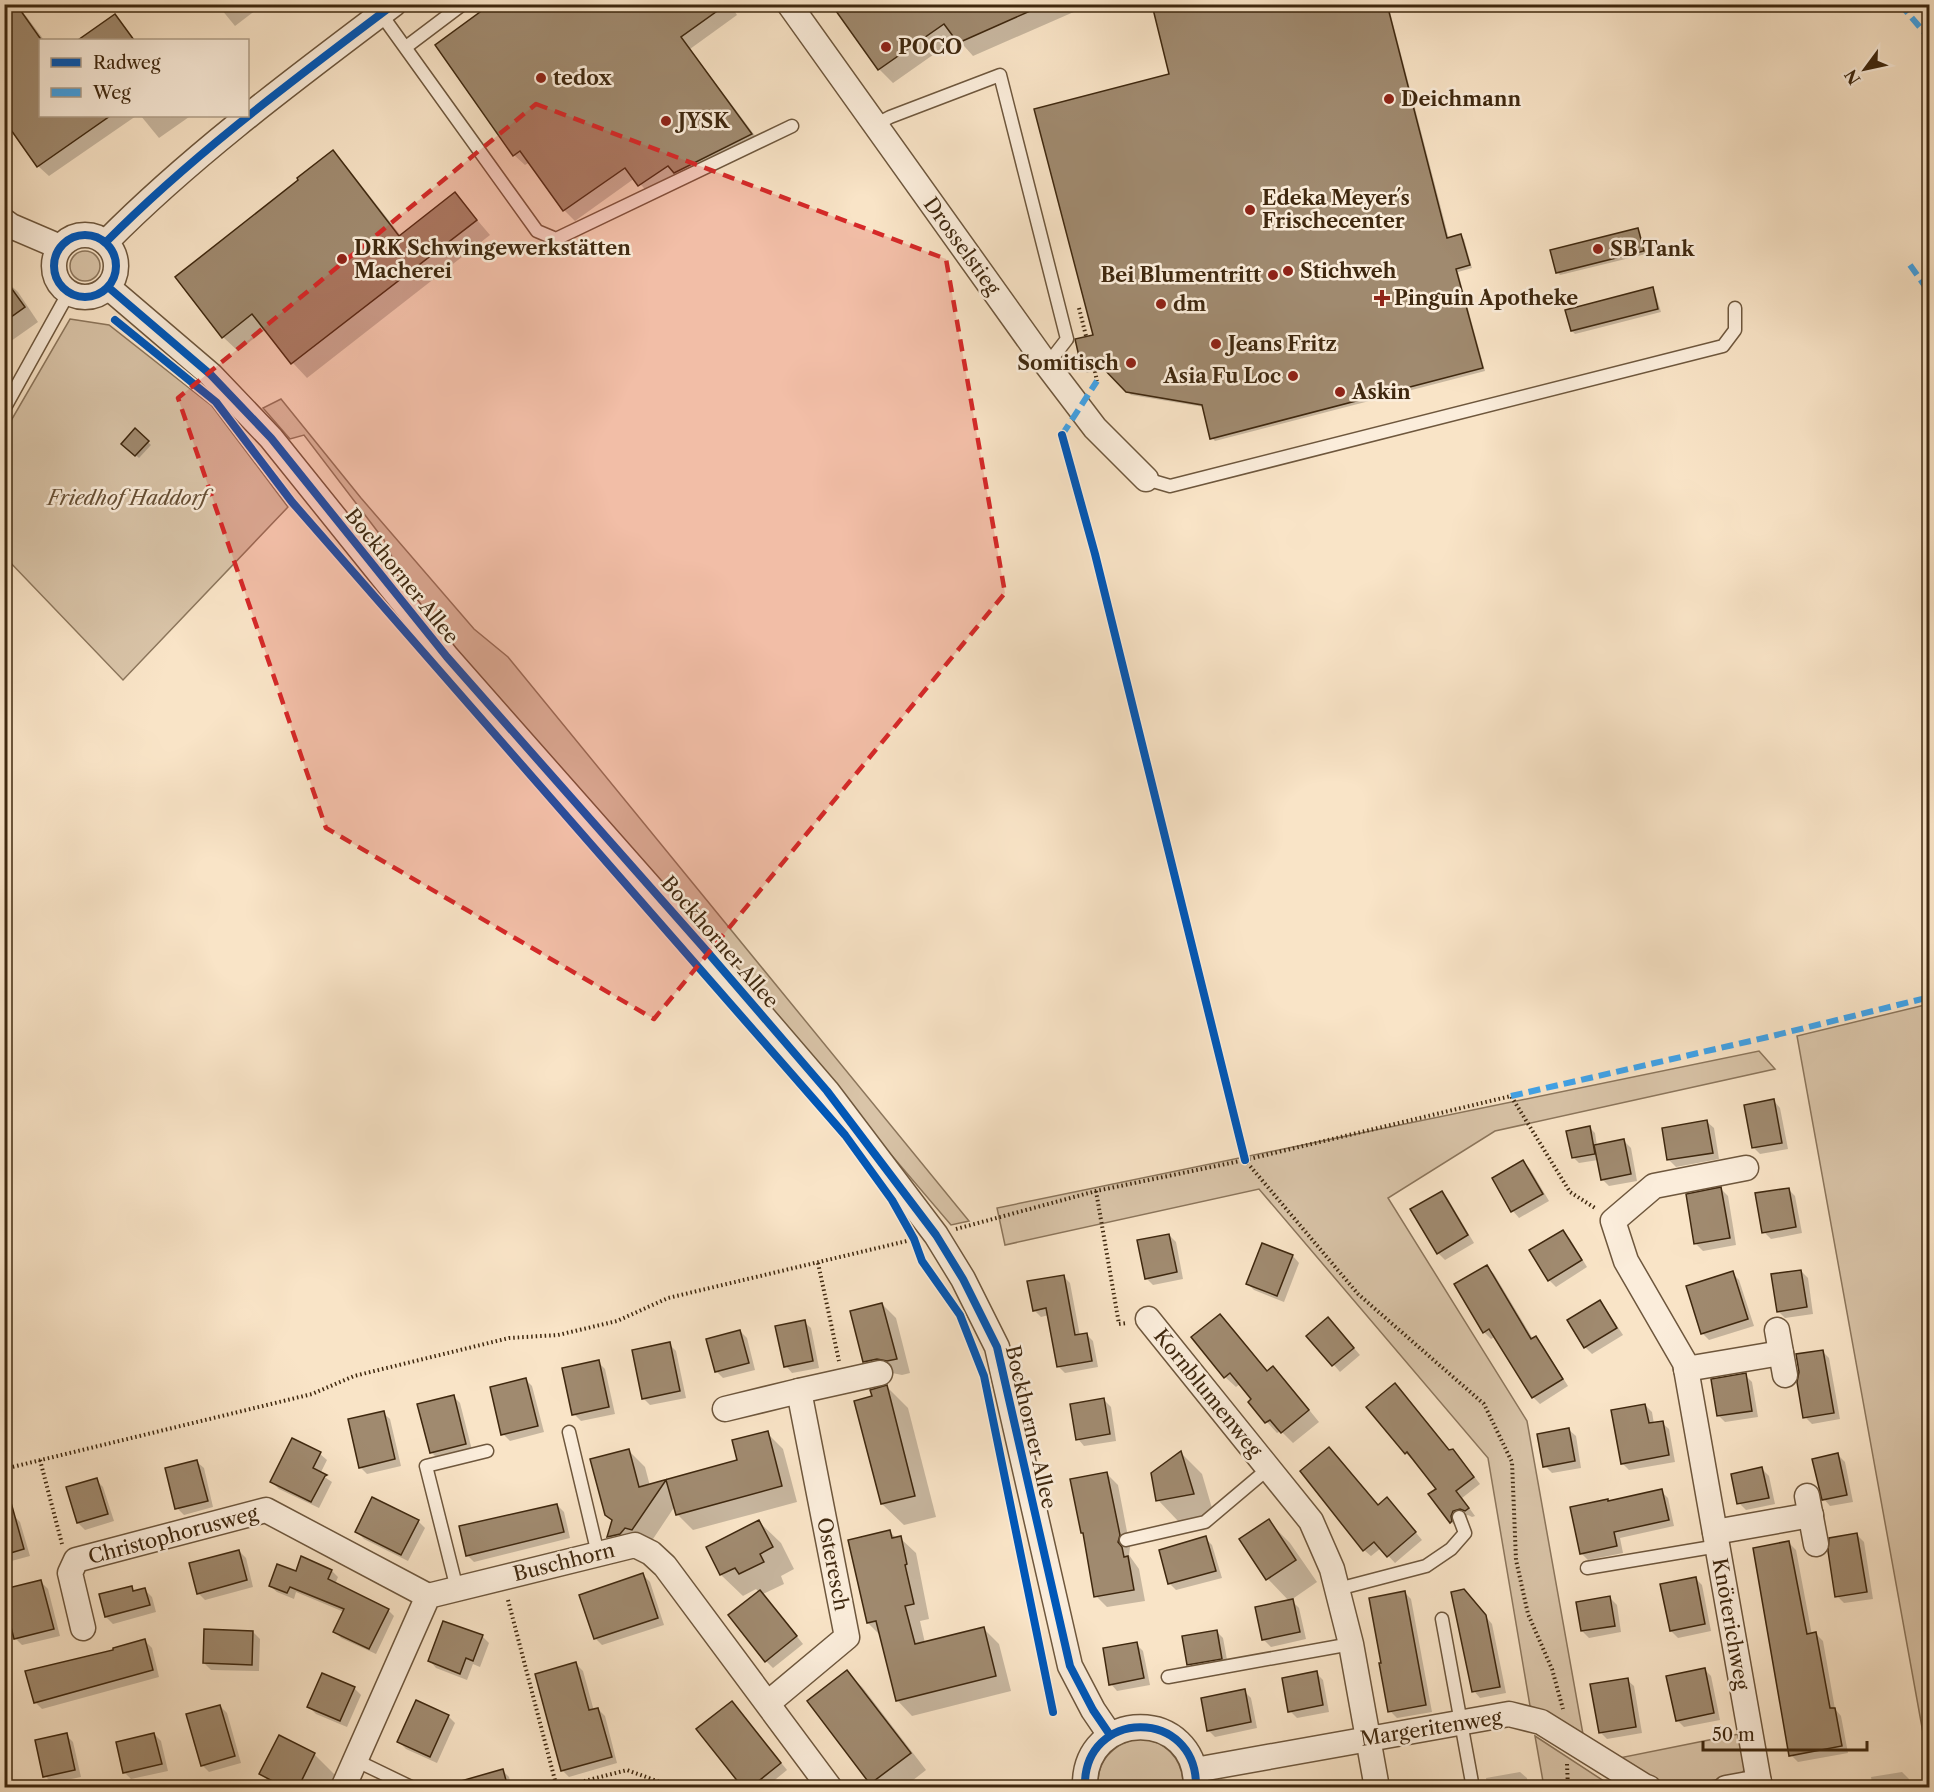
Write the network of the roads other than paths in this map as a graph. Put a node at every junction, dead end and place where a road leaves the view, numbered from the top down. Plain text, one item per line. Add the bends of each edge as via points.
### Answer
1 (463, 4) edge
2 (789, 4) edge
3 (388, 9) edge
4 (406, 47) junction
5 (249, 117) edge
6 (249, 117) edge
7 (875, 125) junction
8 (792, 126) dead end
9 (4, 221) edge
10 (106, 242) junction
11 (60, 247) junction
12 (108, 287) junction
13 (69, 292) junction
14 (1735, 308) dead end
15 (1047, 365) junction
16 (4, 409) edge
17 (1146, 479) joint
18 (1746, 1168) dead end
19 (1148, 1319) road end
20 (1781, 1352) dead end
21 (1686, 1369) junction
22 (880, 1372) dead end
23 (799, 1391) junction
24 (725, 1409) dead end
25 (569, 1432) dead end
26 (487, 1451) dead end
27 (1269, 1468) junction
28 (1459, 1517) dead end
29 (1716, 1539) junction
30 (1126, 1540) dead end
31 (1816, 1544) dead end
32 (598, 1554) junction
33 (1587, 1568) dead end
34 (457, 1589) junction
35 (1338, 1589) junction
36 (428, 1596) junction
37 (1442, 1619) dead end
38 (83, 1628) dead end
39 (1352, 1644) junction
40 (1168, 1677) dead end
41 (768, 1703) junction
42 (1461, 1722) junction
43 (1110, 1735) junction
44 (1369, 1738) junction
45 (355, 1760) junction
46 (1196, 1779) edge
47 (1760, 1785) edge
48 (343, 1788) edge
49 (413, 1788) edge
50 (830, 1788) edge
51 (1085, 1788) edge
52 (1377, 1788) edge
53 (1473, 1788) edge
54 (1649, 1788) edge
55 (1726, 1788) edge

1 - 4 lane
2 - 7 street, Drosselstieg
3 - 4 lane
3 - 5 street
4 - 8 lane via 537,231 556,239
6 - 10 street via 138,209
7 - 15 street, Drosselstieg
7 - 15 lane via 1000,75 1067,339
9 - 11 street
10 - 11 street via 83,234 68,239
10 - 12 street via 116,264
11 - 13 street via 55,256 55,273
12 - 13 street via 92,296
12 - 43 street, Bockhorner Allee via 211,375 272,438 447,657 827,1091 936,1235 997,1347 1070,1666
13 - 16 lane
14 - 17 lane via 1735,330 1723,346 1170,486
15 - 17 street, Drosselstieg via 1095,428
18 - 21 street, Knöterichweg via 1654,1186 1613,1221 1626,1261
19 - 27 street, Kornblumenweg
20 - 21 street
21 - 29 street, Knöterichweg
22 - 23 street
23 - 24 street
23 - 41 street, Osteresch via 847,1637
25 - 32 lane
26 - 34 lane via 426,1466
27 - 30 lane, Kornblumenweg via 1205,1522
27 - 35 street, Kornblumenweg via 1311,1521
28 - 35 lane via 1465,1533 1451,1549 1426,1566
29 - 31 street, Knöterichweg via 1809,1505
29 - 33 lane
29 - 47 street, Knöterichweg
32 - 34 street, Buschhorn
32 - 41 street, Buschhorn via 635,1545 651,1553 665,1566
34 - 36 street, Buschhorn
35 - 39 street, Kornblumenweg
36 - 38 street, Christophorusweg via 266,1510 76,1560 70,1573
36 - 45 street
37 - 42 lane
39 - 40 lane
39 - 44 street, Kornblumenweg
41 - 50 street, Buschhorn
42 - 44 street, Margeritenweg
42 - 53 lane
42 - 54 street, Margeritenweg via 1509,1714 1542,1722
43 - 46 street via 1135,1727 1162,1730 1188,1753
43 - 51 street via 1089,1761
44 - 46 street, Margeritenweg
44 - 52 street, Kornblumenweg
45 - 48 street
45 - 49 lane
47 - 55 street

